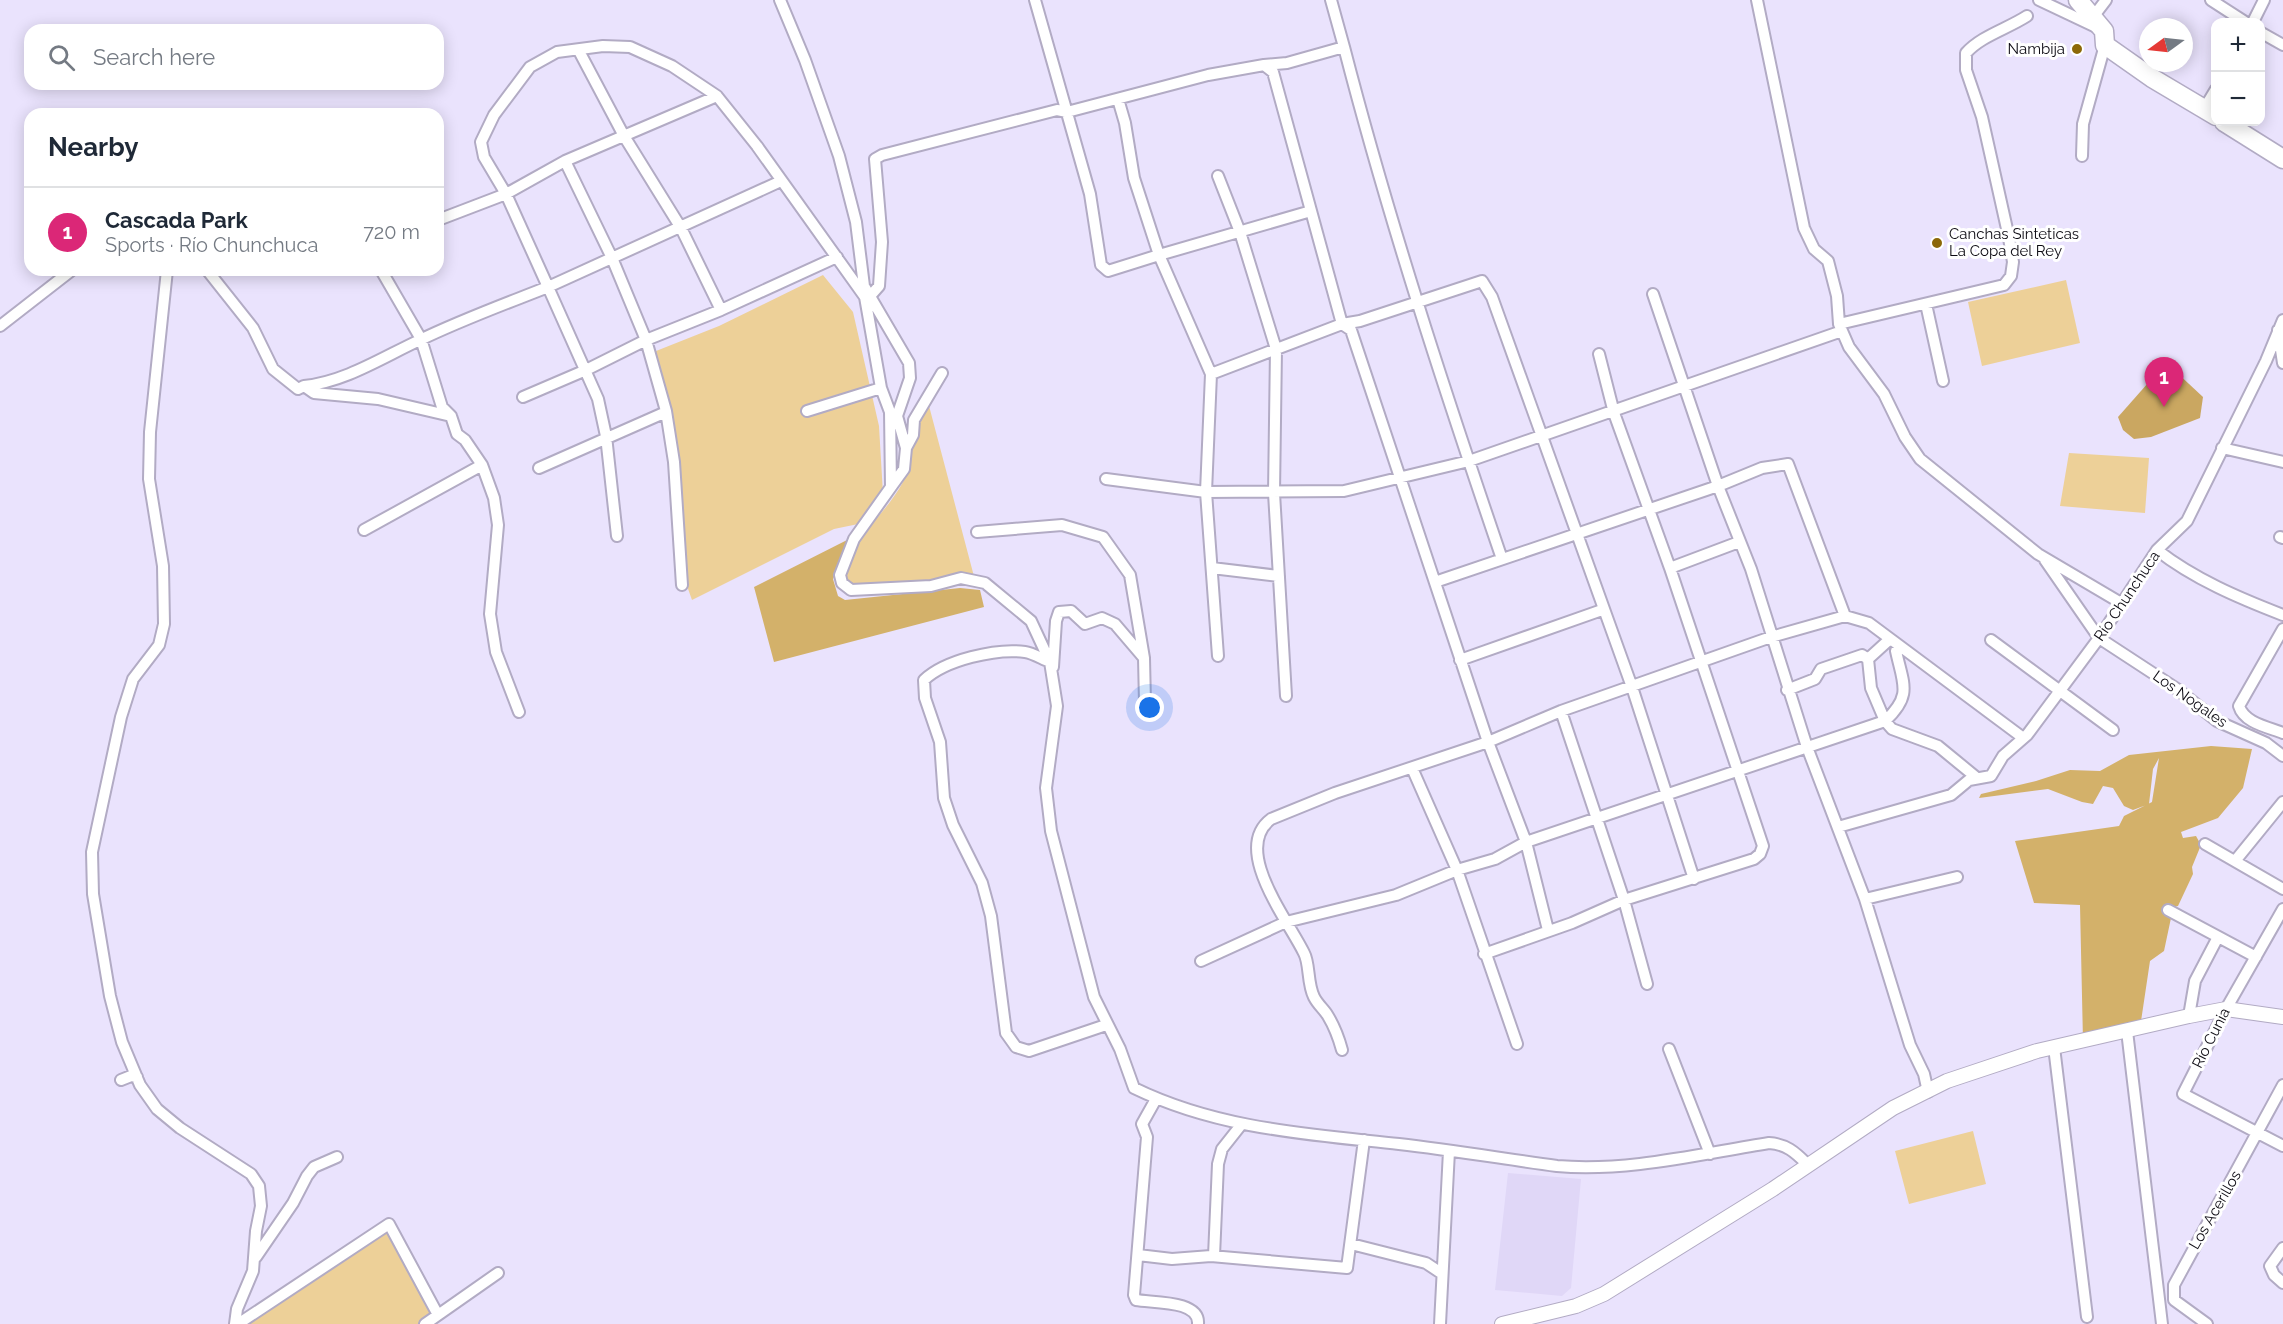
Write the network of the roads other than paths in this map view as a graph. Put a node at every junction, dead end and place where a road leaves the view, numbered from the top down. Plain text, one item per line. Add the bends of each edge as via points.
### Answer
1 (780, 0) edge
2 (1035, 0) edge
3 (1331, 0) edge
4 (1757, 0) edge
5 (2039, 0) edge
6 (2078, 0) edge
7 (2106, 0) edge
8 (2211, 0) edge
9 (2264, 0) edge
10 (2027, 16) dead end
11 (2239, 18) edge
12 (2255, 18) edge
13 (2101, 31) junction
14 (2265, 35) edge
15 (2283, 45) edge
16 (1344, 47) junction
17 (579, 51) junction
18 (1264, 64) junction
19 (717, 96) junction
20 (1118, 99) junction
21 (1067, 112) junction
22 (2210, 112) edge
23 (2230, 126) edge
24 (624, 136) junction
25 (2082, 156) dead end
26 (2283, 159) edge
27 (566, 161) junction
28 (1218, 176) dead end
29 (781, 181) junction
30 (506, 194) junction
31 (1311, 211) junction
32 (444, 218) edge
33 (681, 228) junction
34 (1240, 232) junction
35 (1159, 255) junction
36 (837, 257) junction
37 (612, 258) junction
38 (64, 276) edge
39 (165, 276) edge
40 (212, 276) edge
41 (385, 276) edge
42 (548, 286) junction
43 (1653, 294) dead end
44 (868, 296) junction
45 (1415, 302) junction
46 (1926, 304) junction
47 (721, 310) junction
48 (1342, 324) junction
49 (2281, 325) edge
50 (0, 326) edge
51 (1840, 328) junction
52 (422, 339) junction
53 (646, 340) junction
54 (1276, 349) junction
55 (1599, 354) dead end
56 (2283, 363) edge
57 (586, 370) junction
58 (942, 373) dead end
59 (1211, 374) junction
60 (1943, 381) dead end
61 (1686, 384) junction
62 (304, 386) junction
63 (881, 388) junction
64 (523, 397) dead end
65 (807, 411) dead end
66 (666, 412) junction
67 (1614, 412) junction
68 (451, 416) junction
69 (606, 436) junction
70 (1544, 437) junction
71 (906, 448) junction
72 (2222, 448) junction
73 (1469, 461) junction
74 (2283, 462) edge
75 (482, 465) junction
76 (539, 468) dead end
77 (1106, 479) dead end
78 (1402, 479) junction
79 (1718, 486) junction
80 (891, 487) junction
81 (1206, 492) junction
82 (1274, 493) junction
83 (1649, 507) junction
84 (364, 530) dead end
85 (977, 532) dead end
86 (1575, 533) junction
87 (617, 536) dead end
88 (1739, 542) junction
89 (2157, 550) junction
90 (2043, 557) junction
91 (1502, 559) junction
92 (1212, 568) junction
93 (1670, 568) junction
94 (1279, 576) junction
95 (1435, 582) junction
96 (682, 585) dead end
97 (2121, 603) junction
98 (1602, 610) junction
99 (2283, 615) edge
100 (1845, 616) junction
101 (2283, 628) edge
102 (1771, 637) junction
103 (2099, 638) junction
104 (1890, 639) junction
105 (1991, 640) dead end
106 (1902, 648) junction
107 (1218, 656) dead end
108 (1144, 658) junction
109 (1868, 659) junction
110 (1460, 660) junction
111 (1701, 664) junction
112 (1051, 666) junction
113 (1632, 687) junction
114 (1787, 690) junction
115 (2060, 691) junction
116 (1286, 696) dead end
117 (1145, 703) dead end
118 (1561, 711) junction
119 (519, 712) dead end
120 (1885, 721) junction
121 (2113, 730) dead end
122 (2283, 733) edge
123 (2022, 737) junction
124 (1488, 742) junction
125 (1807, 747) junction
126 (2283, 756) edge
127 (1412, 768) junction
128 (1739, 771) junction
129 (1977, 778) junction
130 (1666, 796) junction
131 (2283, 802) edge
132 (1597, 819) junction
133 (1838, 827) junction
134 (1526, 842) junction
135 (2205, 844) dead end
136 (2235, 861) junction
137 (1457, 870) junction
138 (1957, 877) dead end
139 (1694, 879) junction
140 (2283, 889) edge
141 (1624, 900) junction
142 (1866, 900) junction
143 (2283, 909) edge
144 (2168, 910) dead end
145 (1286, 922) junction
146 (1548, 930) junction
147 (2218, 937) junction
148 (1485, 954) junction
149 (2256, 957) junction
150 (1201, 961) dead end
151 (1647, 984) dead end
152 (2226, 1009) junction
153 (2189, 1016) junction
154 (2283, 1017) edge
155 (1106, 1025) junction
156 (2127, 1031) junction
157 (1517, 1044) dead end
158 (2054, 1047) junction
159 (1669, 1049) dead end
160 (1342, 1050) dead end
161 (137, 1077) junction
162 (121, 1080) dead end
163 (2283, 1086) edge
164 (1928, 1092) junction
165 (1156, 1099) junction
166 (1241, 1125) junction
167 (2258, 1134) junction
168 (1364, 1140) junction
169 (2283, 1146) edge
170 (1449, 1151) junction
171 (1710, 1154) junction
172 (337, 1157) dead end
173 (1807, 1164) junction
174 (1351, 1244) junction
175 (2283, 1248) edge
176 (1138, 1254) junction
177 (1214, 1256) junction
178 (254, 1260) junction
179 (498, 1273) dead end
180 (1441, 1273) junction
181 (2280, 1280) edge
182 (438, 1314) junction
183 (2087, 1317) dead end
184 (1529, 1321) edge
185 (237, 1324) edge
186 (425, 1324) edge
187 (1198, 1324) edge
188 (1440, 1324) edge
189 (1502, 1324) edge
190 (2162, 1324) edge
191 (2207, 1324) edge

1 - 44 street via 839,156 856,222
2 - 21 street
3 - 16 street
4 - 51 street via 1804,228 1814,249 1828,261
5 - 13 street
6 - 13 highway
7 - 13 street
8 - 11 street
9 - 12 street
10 - 46 street via 1975,43 1965,53 2009,238 2011,276 2004,285
13 - 22 highway via 2152,78
13 - 25 street via 2083,124
14 - 15 street
16 - 18 street via 1287,63
16 - 45 street
17 - 19 street via 603,46 630,47 672,66
17 - 24 street
17 - 30 street via 557,52 530,67 494,114 481,141 484,157
18 - 20 street
18 - 31 street via 1273,72
19 - 24 street
19 - 29 street
20 - 21 street
20 - 35 street via 1134,178
21 - 35 street via 1090,194 1101,266 1108,271
21 - 44 street via 1057,110 965,132 875,159 882,242 879,286
23 - 26 highway
24 - 27 street
24 - 33 street
27 - 30 street
27 - 37 street
28 - 34 street
29 - 33 street
29 - 36 street
30 - 32 street
30 - 42 street
31 - 34 street
31 - 48 street
33 - 37 street
33 - 47 street
34 - 35 street
34 - 54 street
35 - 59 street
36 - 44 street
36 - 47 street
37 - 42 street
37 - 53 street
38 - 50 street
39 - 161 street via 149,479 163,566 164,624 159,645 133,678 92,852 93,894 110,996 122,1042
40 - 62 street via 253,328 273,369 298,389
41 - 52 street
42 - 52 street
42 - 57 street
43 - 61 street
44 - 63 street
44 - 71 street via 909,363 910,378 897,416
45 - 48 street
45 - 70 street via 1482,282 1492,297
45 - 73 street
46 - 51 street
46 - 60 street
47 - 53 street
48 - 54 street
48 - 78 street via 1350,330
49 - 56 street
49 - 72 street, Río Chunchuca
51 - 61 street
51 - 90 street via 1849,348 1884,394 1920,459
52 - 62 street via 348,374
52 - 68 street via 442,407
53 - 57 street
53 - 66 street
54 - 59 street
54 - 82 street
55 - 67 street
57 - 64 street
57 - 69 street via 598,399
58 - 71 street via 914,420
59 - 81 street
61 - 67 street
61 - 79 street
62 - 68 street via 314,393 378,399
63 - 65 street
63 - 80 street via 890,412
66 - 69 street
66 - 96 street via 674,462
67 - 70 street
67 - 83 street
68 - 75 street via 457,434
69 - 76 street
69 - 87 street
70 - 73 street
70 - 86 street
71 - 80 street via 904,469
72 - 74 street
72 - 89 street, Río Chunchuca via 2187,521
73 - 78 street
73 - 91 street
75 - 84 street
75 - 119 street via 494,498 498,525 490,614 495,643
77 - 81 street
78 - 82 street via 1344,491
78 - 95 street
79 - 83 street
79 - 88 street
79 - 100 street via 1762,468 1788,464
80 - 112 street via 854,539 845,559 840,575 846,588 931,586 962,578 985,583 1031,621
81 - 82 street
81 - 92 street
82 - 94 street
83 - 86 street
83 - 93 street
85 - 108 street via 1062,525 1103,537 1130,574
86 - 91 street
86 - 98 street
88 - 93 street
88 - 102 street
89 - 97 street, Río Chunchuca
89 - 99 street via 2239,598
90 - 97 street
90 - 103 street
91 - 95 street
92 - 94 street
92 - 107 street
93 - 111 street
94 - 116 street
95 - 110 street
97 - 103 street, Río Chunchuca
98 - 110 street
98 - 113 street
100 - 102 street
100 - 104 street via 1869,623
101 - 122 street via 2240,706 2251,721
102 - 111 street
102 - 114 street
103 - 115 street, Río Chunchuca
103 - 126 street, Los Nogales via 2177,689 2217,721 2266,742
104 - 106 street
104 - 109 street
105 - 115 street
106 - 120 street via 1896,651 1904,698
106 - 123 street
108 - 112 street via 1115,624 1102,618 1085,624 1071,611 1059,612
108 - 117 street
109 - 114 street via 1862,655 1821,669 1815,679
109 - 120 street via 1871,688
110 - 124 street
111 - 113 street
111 - 128 street
112 - 155 street via 1057,706 1046,788 1051,831 1094,997
112 - 155 street via 1028,652 1001,651 936,668 924,680 925,698 940,742 944,798 982,883 991,916 1006,1033 1016,1047 1029,1051
113 - 118 street
113 - 130 street
114 - 125 street
115 - 121 street
115 - 123 street, Río Chunchuca
118 - 124 street
118 - 132 street
120 - 125 street
120 - 129 street via 1892,729 1938,747
123 - 129 street, Río Chunchuca via 2002,756 1991,776
124 - 127 street
124 - 134 street
125 - 128 street
125 - 133 street
127 - 137 street
127 - 145 street via 1335,793 1262,825 1256,838 1256,858
128 - 130 street
128 - 139 street via 1762,846 1760,855
129 - 133 street, Río Chunchuca via 1965,782 1951,795
130 - 132 street
130 - 139 street
131 - 136 street
132 - 134 street
132 - 141 street
133 - 142 street
134 - 137 street via 1495,859
134 - 146 street
135 - 136 street
136 - 140 street
137 - 145 street via 1371,903
137 - 148 street
138 - 142 street
139 - 141 street
141 - 146 street
141 - 151 street
142 - 164 street
143 - 149 street, Río Cunia
144 - 147 street
145 - 150 street
145 - 160 street via 1306,955 1306,973 1314,997 1327,1015
146 - 148 street
147 - 149 street
147 - 153 street via 2195,981
148 - 157 street
149 - 152 street, Río Cunia
152 - 153 street
152 - 154 street
152 - 167 street, Río Cunia via 2183,1094
153 - 156 street
155 - 165 street via 1134,1088
156 - 158 street
156 - 190 street
158 - 164 street via 1980,1069
158 - 183 street
159 - 171 street
161 - 162 street
161 - 178 street via 157,1109 252,1174 259,1186 261,1206
163 - 167 street, Los Acerillos
164 - 173 street via 1893,1108
165 - 166 street
165 - 176 street via 1142,1124 1147,1137
166 - 168 street via 1290,1134
166 - 177 street via 1222,1149 1218,1164
167 - 169 street
167 - 191 street, Los Acerillos via 2174,1285 2174,1300
168 - 170 street
168 - 174 street
170 - 171 street via 1581,1168
170 - 180 street
171 - 173 street via 1780,1144
172 - 178 street via 314,1167
173 - 184 street via 1604,1294
174 - 177 street via 1347,1268
174 - 180 street via 1426,1263
175 - 181 street via 2270,1266
176 - 177 street via 1172,1259
176 - 187 street via 1136,1300 1183,1305 1192,1309
178 - 185 street via 254,1270 237,1309
179 - 182 street
180 - 188 street
182 - 185 street via 389,1224
182 - 186 street
184 - 189 street

